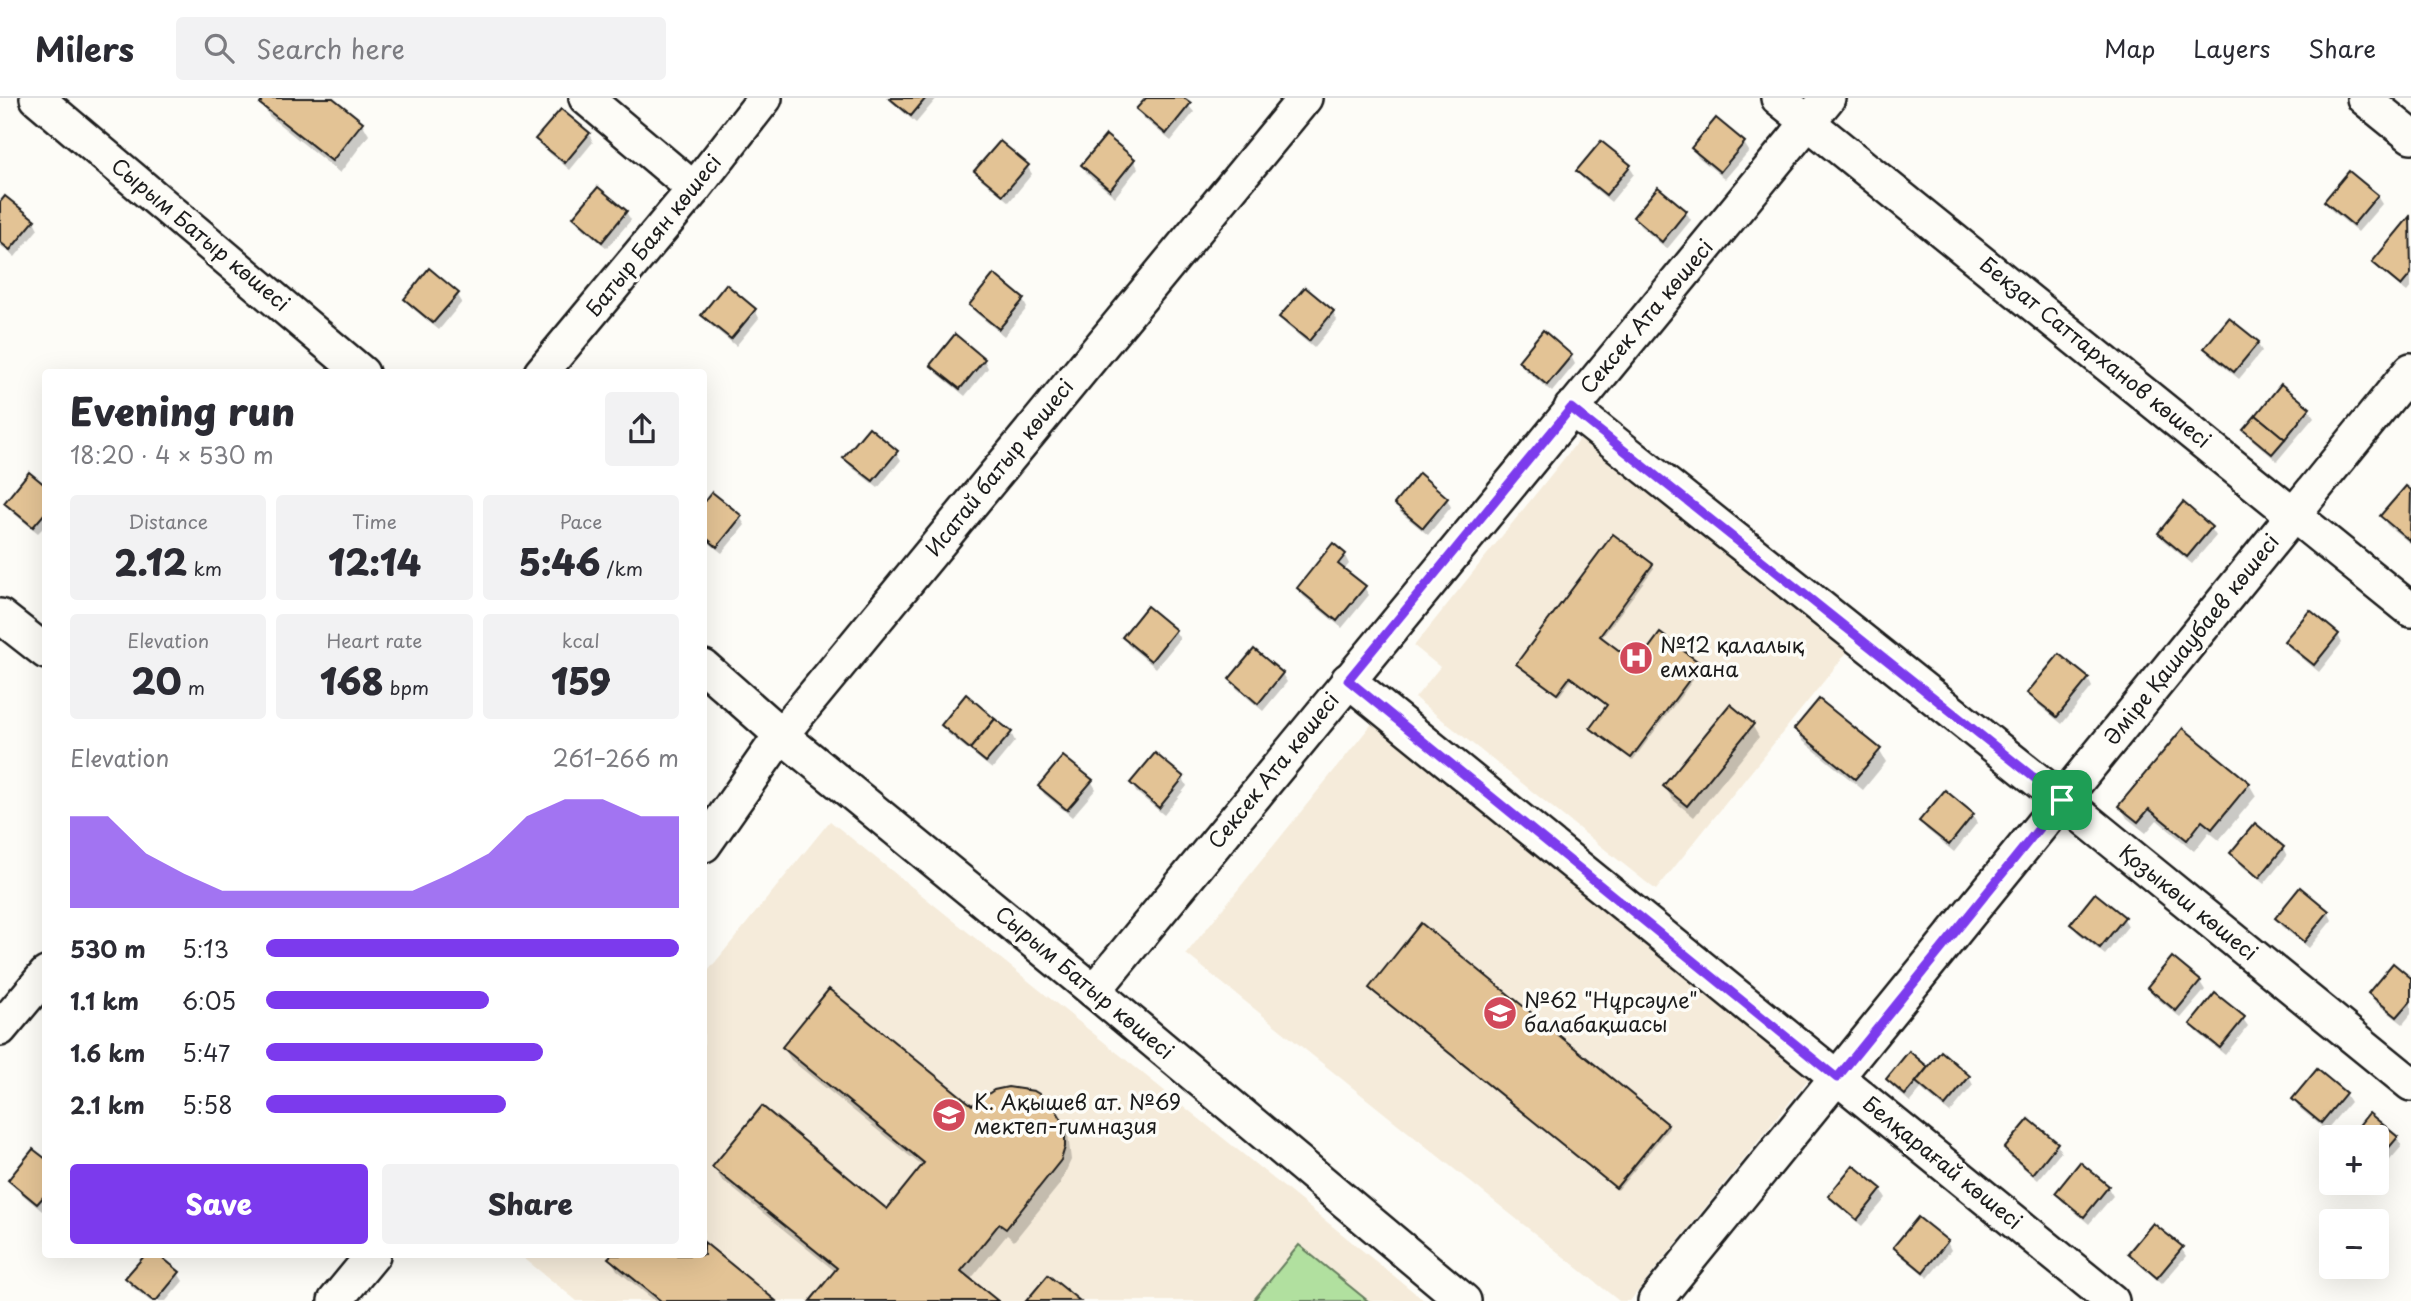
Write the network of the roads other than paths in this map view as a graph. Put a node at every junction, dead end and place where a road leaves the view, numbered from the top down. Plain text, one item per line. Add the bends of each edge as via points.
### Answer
1 (37, 98) edge
2 (586, 98) edge
3 (765, 98) edge
4 (1305, 98) edge
5 (1778, 98) edge
6 (2364, 98) edge
7 (1819, 110) edge
8 (2411, 136) edge
9 (694, 189) junction
10 (357, 369) edge
11 (544, 369) edge
12 (2411, 370) edge
13 (1571, 408) junction
14 (2293, 514) junction
15 (2411, 610) edge
16 (0, 616) edge
17 (42, 649) edge
18 (707, 670) edge
19 (1348, 680) junction
20 (781, 735) junction
21 (2062, 800) junction
22 (707, 841) edge
23 (42, 979) edge
24 (1094, 990) junction
25 (0, 1029) edge
26 (1837, 1078) junction
27 (2411, 1084) edge
28 (371, 1258) edge
29 (335, 1301) edge
30 (1464, 1301) edge
31 (1655, 1301) edge
32 (2112, 1301) edge

1 - 10 street, Сырым Батыр көшесі
2 - 9 street
3 - 9 street, Батыр Баян көшесі
4 - 20 street, Исатай батыр көшесі
5 - 7 street, Бекзат Саттарханов көшесі
6 - 8 street
7 - 13 street, Сексек Ата көшесі
7 - 14 street, Бекзат Саттарханов көшесі
9 - 11 street, Батыр Баян көшесі
12 - 14 street, Әміре Қашаубаев көшесі
13 - 19 street, Сексек Ата көшесі
13 - 21 street, Қозыкөш көшесі
14 - 15 street, Бекзат Саттарханов көшесі
14 - 21 street, Әміре Қашаубаев көшесі
16 - 17 street
18 - 20 street, Сырым Батыр көшесі
19 - 24 street, Сексек Ата көшесі
19 - 26 street, Белқарағай көшесі
20 - 22 street, Исатай батыр көшесі
20 - 24 street, Сырым Батыр көшесі
21 - 26 street, Әміре Қашаубаев көшесі
21 - 27 street, Қозыкөш көшесі
23 - 25 street
24 - 30 street, Сырым Батыр көшесі
26 - 31 street, Әміре Қашаубаев көшесі
26 - 32 street, Белқарағай көшесі
28 - 29 street

